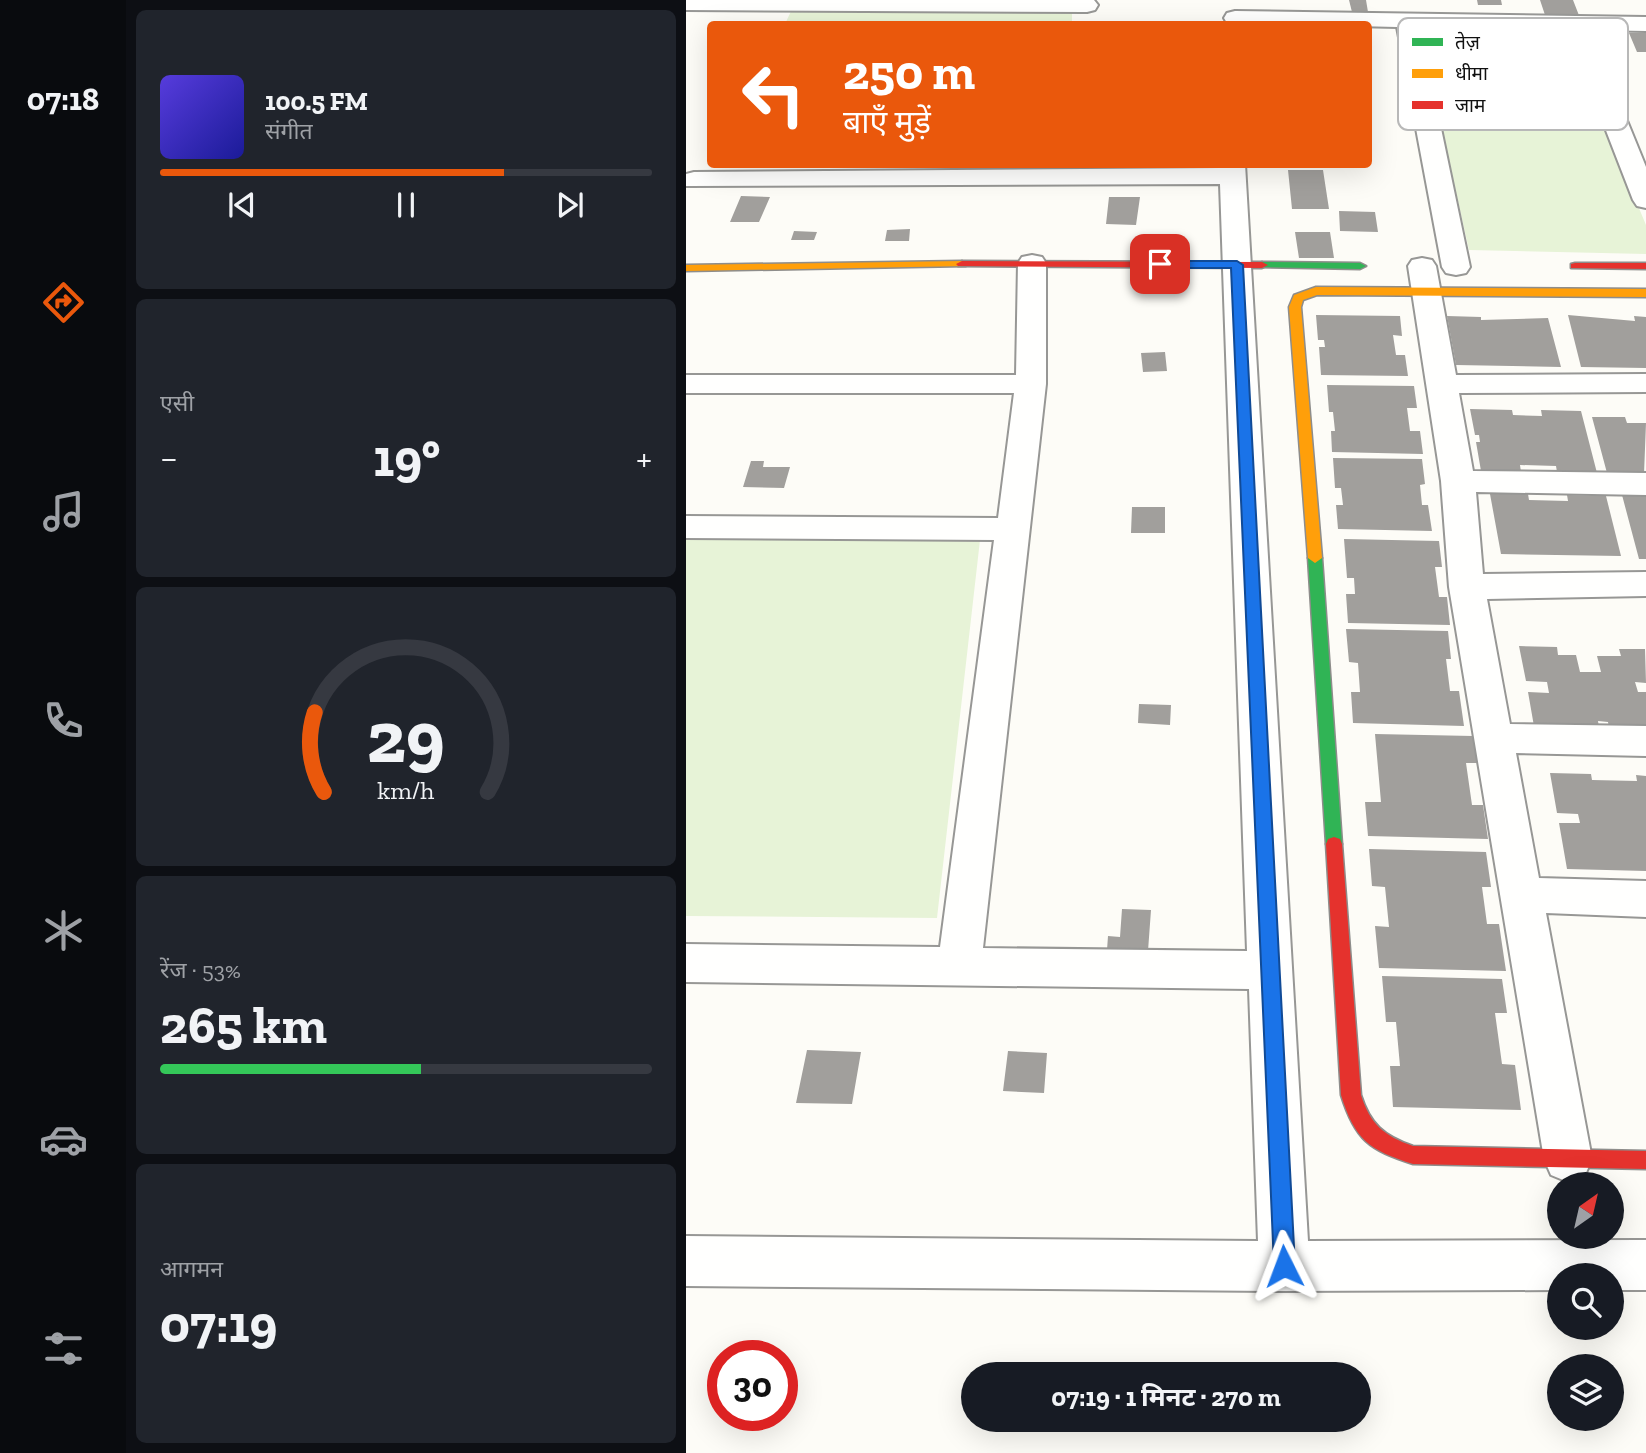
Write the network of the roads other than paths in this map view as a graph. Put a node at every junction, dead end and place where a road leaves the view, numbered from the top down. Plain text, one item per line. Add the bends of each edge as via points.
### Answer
1 (686, 3) edge
2 (788, 4) junction
3 (1087, 10) edge
4 (1234, 14) edge
5 (779, 21) edge
6 (1398, 22) edge
7 (1628, 24) edge
8 (1646, 24) edge
9 (1420, 130) edge
10 (1618, 130) edge
11 (1083, 170) edge
12 (1232, 170) edge
13 (695, 179) edge
14 (1646, 200) edge
15 (1031, 263) junction
16 (1237, 265) junction
17 (1382, 266) dead end
18 (1564, 266) dead end
19 (1646, 266) edge
20 (686, 268) edge
21 (1437, 270) junction
22 (1646, 293) edge
23 (1646, 383) edge
24 (686, 384) edge
25 (1031, 384) junction
26 (1443, 384) junction
27 (1458, 481) junction
28 (1646, 484) edge
29 (686, 527) edge
30 (1013, 529) junction
31 (1646, 584) edge
32 (1467, 587) junction
33 (1493, 738) junction
34 (1646, 741) edge
35 (1521, 895) junction
36 (1646, 899) edge
37 (686, 963) edge
38 (959, 966) junction
39 (1270, 970) junction
40 (1569, 1159) junction
41 (1646, 1160) edge
42 (686, 1261) edge
43 (1646, 1265) edge
44 (1284, 1266) junction

1 - 2 street
2 - 3 street
2 - 5 street
4 - 6 street
7 - 8 street
9 - 21 street
10 - 14 street
11 - 12 street
11 - 13 street
12 - 16 street
15 - 16 street
15 - 20 street
15 - 25 street
16 - 17 street
16 - 39 street
18 - 19 street
21 - 22 street
21 - 26 street
21 - 40 street via 1316,291 1298,298 1294,307 1308,446 1351,1095 1358,1124 1380,1145 1402,1152
23 - 26 street
24 - 25 street
25 - 30 street
26 - 27 street
27 - 28 street
27 - 32 street
29 - 30 street
30 - 38 street
31 - 32 street
32 - 33 street
33 - 34 street
33 - 35 street
35 - 36 street
35 - 40 street
37 - 38 street
38 - 39 street
39 - 44 street
40 - 41 street
42 - 44 street
43 - 44 street

